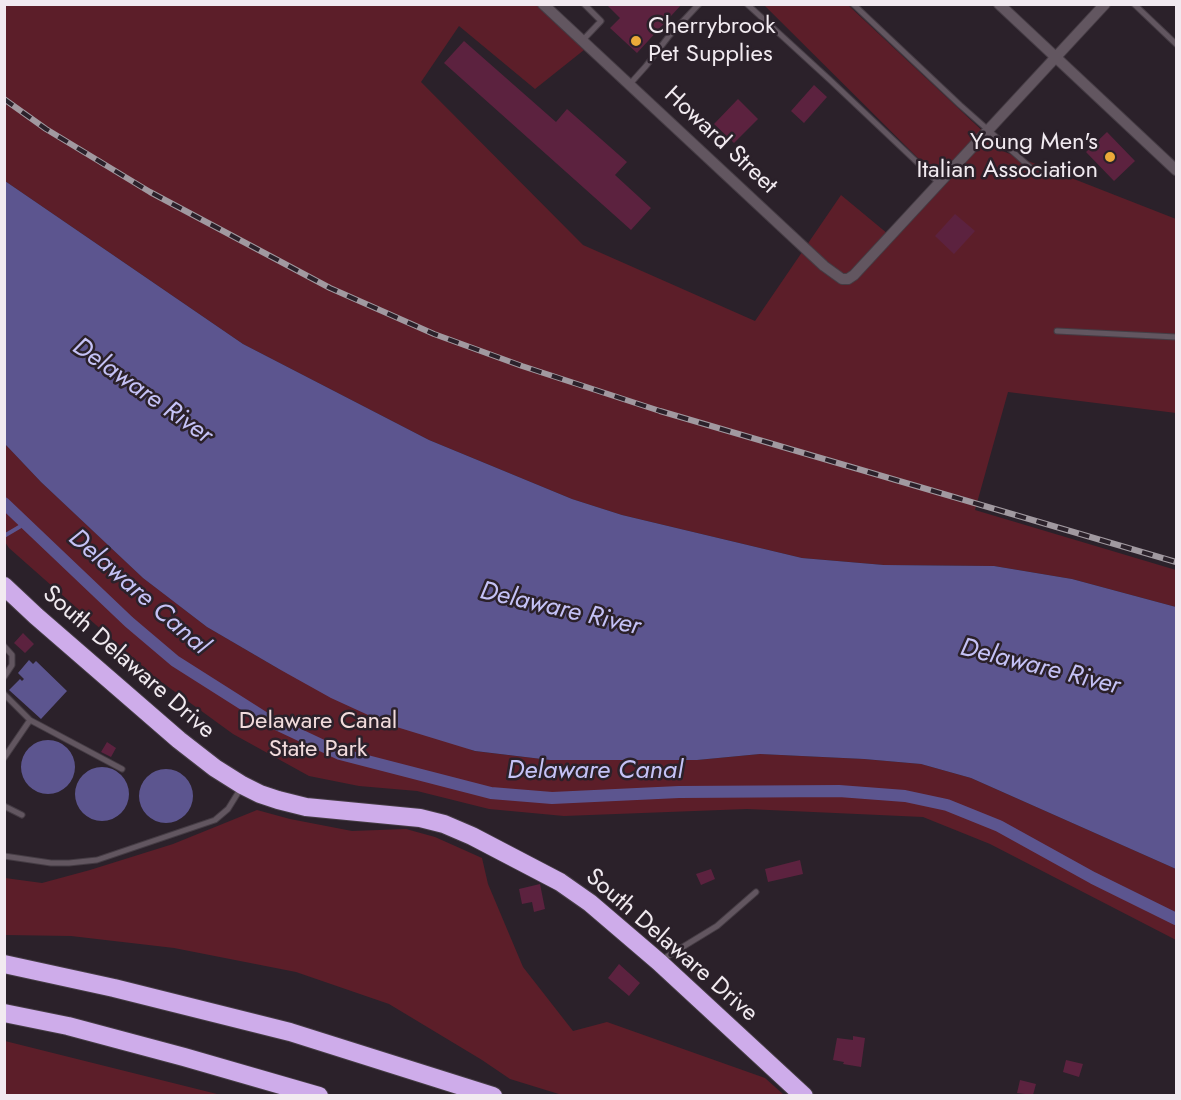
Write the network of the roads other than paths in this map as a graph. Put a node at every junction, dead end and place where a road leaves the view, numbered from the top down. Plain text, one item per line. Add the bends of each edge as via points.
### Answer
1 (543, 4) edge
2 (584, 4) edge
3 (699, 4) edge
4 (747, 4) edge
5 (853, 4) edge
6 (999, 4) edge
7 (1105, 4) edge
8 (1134, 4) edge
9 (582, 41) junction
10 (1176, 44) edge
11 (1056, 58) junction
12 (629, 85) junction
13 (988, 130) junction
14 (1030, 167) dead end
15 (1176, 170) edge
16 (939, 183) junction
17 (1057, 331) dead end
18 (1176, 337) edge
19 (4, 586) edge
20 (4, 646) edge
21 (4, 677) edge
22 (4, 694) edge
23 (30, 720) junction
24 (4, 758) edge
25 (122, 769) dead end
26 (242, 785) junction
27 (4, 806) edge
28 (22, 815) dead end
29 (4, 856) edge
30 (756, 892) dead end
31 (659, 962) junction
32 (4, 964) edge
33 (4, 1013) edge
34 (319, 1095) edge
35 (493, 1095) edge
36 (804, 1095) edge

1 - 9 street, Howard Street
2 - 9 lane via 601,21
3 - 12 lane
4 - 16 lane
5 - 13 lane
6 - 11 street
7 - 11 street
8 - 10 lane
9 - 12 street, Howard Street
11 - 13 street
11 - 15 street
12 - 16 street, Howard Street via 842,279 854,275
13 - 14 lane
13 - 16 street
17 - 18 lane
19 - 26 highway, South Delaware Drive via 179,740
20 - 21 lane via 12,655 12,664
22 - 23 lane
23 - 24 lane
23 - 25 lane
26 - 29 lane via 215,820 97,860 69,863
26 - 31 highway, South Delaware Drive via 298,805 420,818 456,829 577,893
27 - 28 lane
30 - 31 lane via 717,926
31 - 36 highway, South Delaware Drive
32 - 35 highway via 290,1032
33 - 34 highway via 184,1056

